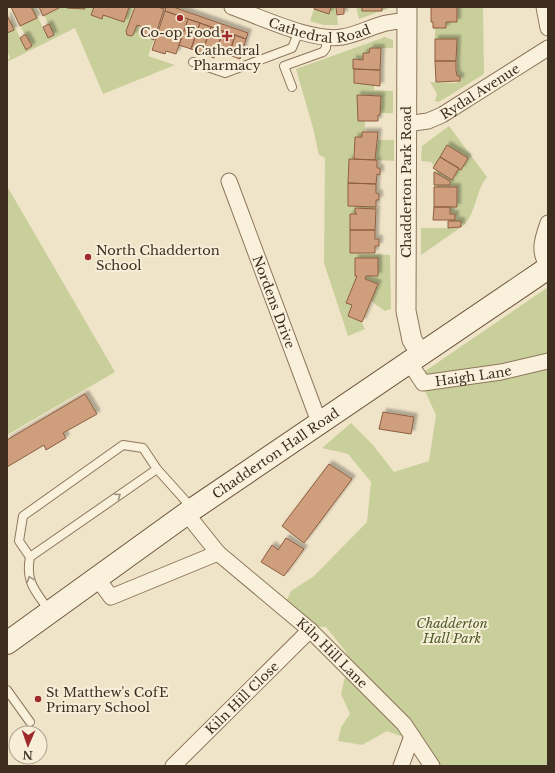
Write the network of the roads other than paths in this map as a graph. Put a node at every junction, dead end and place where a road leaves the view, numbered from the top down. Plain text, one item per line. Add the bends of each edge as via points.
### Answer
1 (232, 7) edge
2 (544, 7) edge
3 (407, 14) edge
4 (548, 28) edge
5 (300, 31) junction
6 (326, 38) junction
7 (548, 48) edge
8 (193, 62) dead end
9 (292, 87) dead end
10 (406, 124) junction
11 (229, 180) dead end
12 (548, 223) edge
13 (548, 268) edge
14 (415, 358) junction
15 (548, 361) edge
16 (320, 422) junction
17 (157, 469) junction
18 (190, 511) junction
19 (218, 553) junction
20 (30, 557) junction
21 (97, 578) junction
22 (50, 612) junction
23 (310, 630) junction
24 (7, 643) edge
25 (7, 690) edge
26 (30, 722) dead end
27 (412, 736) junction
28 (173, 766) edge
29 (401, 766) edge
30 (432, 766) edge

1 - 5 street, Cathedral Road
2 - 4 street
3 - 6 street, Cathedral Road via 345,36
3 - 10 street, Chadderton Park Road
5 - 6 street, Cathedral Road
5 - 8 lane via 292,48 225,73
6 - 9 lane via 326,48 323,52 284,66
7 - 10 street, Rydal Avenue via 442,115 428,121
10 - 14 street, Chadderton Park Road via 406,311
11 - 16 street, Nordens Drive
12 - 13 street via 540,244 542,258
13 - 14 main road, Chadderton Hall Road
14 - 15 street, Haigh Lane via 423,383 501,372
14 - 16 main road, Chadderton Hall Road
16 - 18 main road, Chadderton Hall Road
17 - 18 lane via 175,486
20 -> 17 lane
17 - 20 lane via 143,448 124,445 23,516 19,541
18 - 19 street, Kiln Hill Lane
18 - 21 main road, Chadderton Hall Road
19 - 21 street via 111,597
19 - 23 street, Kiln Hill Lane
22 -> 20 lane via 29,580
21 - 22 main road, Chadderton Hall Road
22 - 24 main road, Chadderton Hall Road
23 - 27 street, Kiln Hill Lane via 404,724
23 - 28 street, Kiln Hill Close
25 - 26 lane
27 - 29 street
27 - 30 street, Kiln Hill Lane

